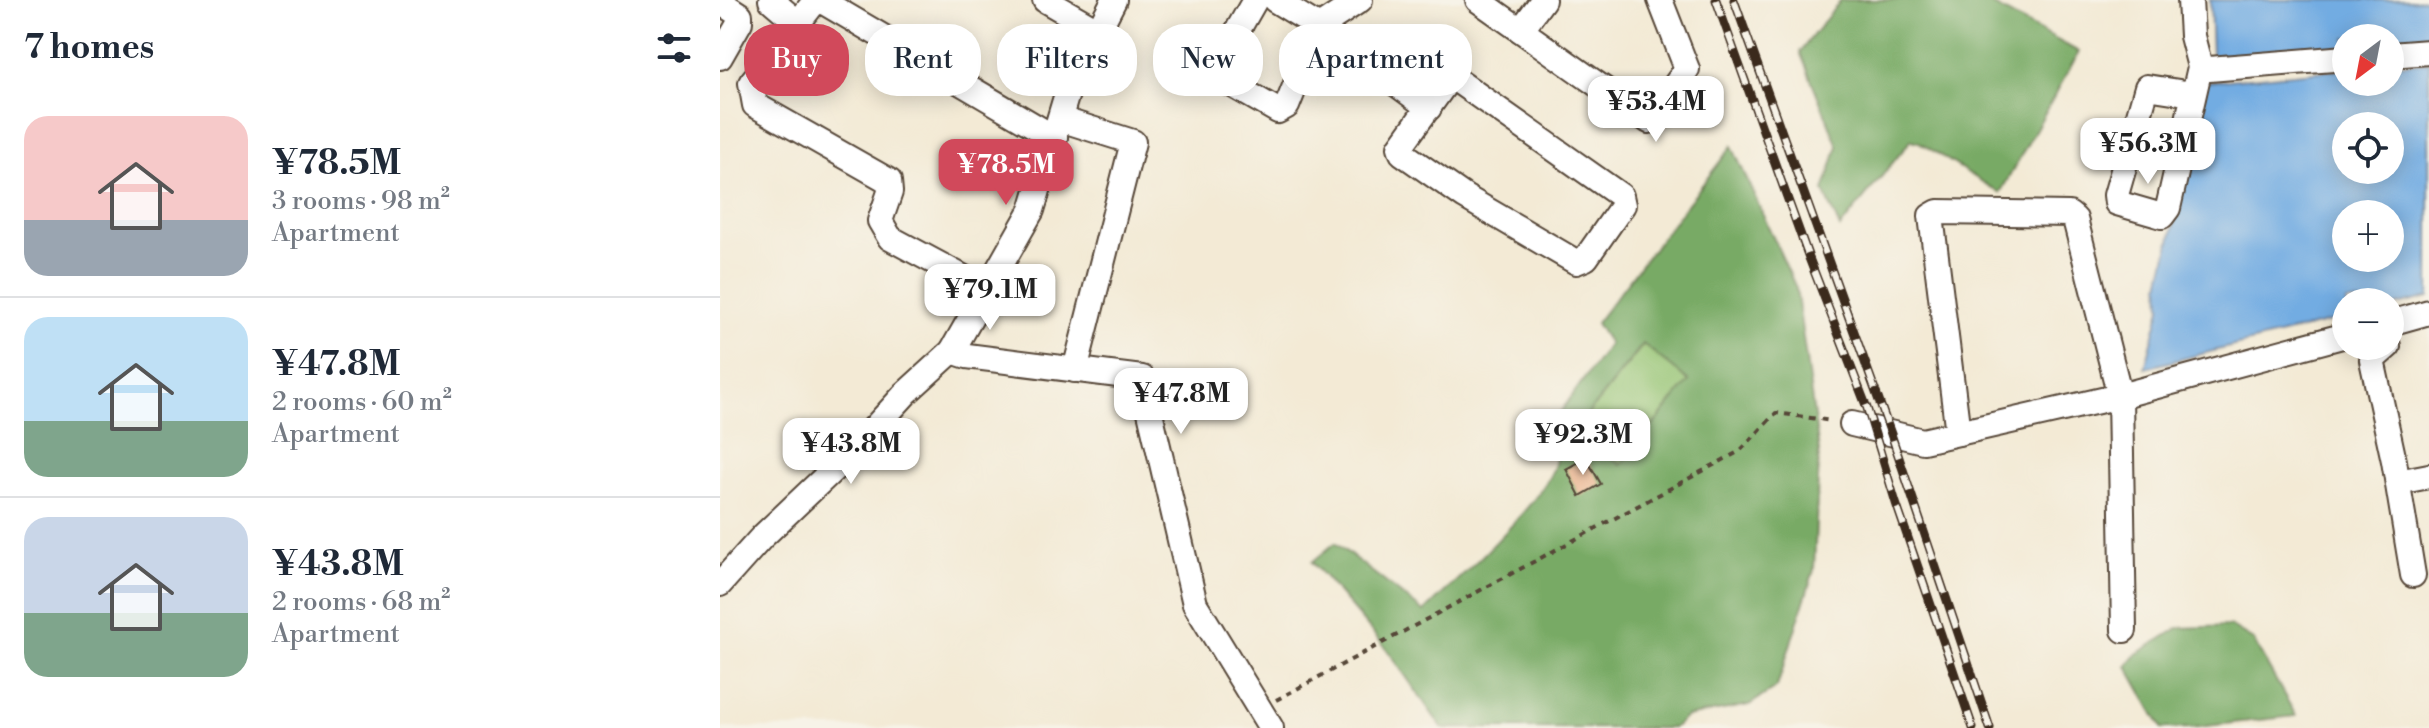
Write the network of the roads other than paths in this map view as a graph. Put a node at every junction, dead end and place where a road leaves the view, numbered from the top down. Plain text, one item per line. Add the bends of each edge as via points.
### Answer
1 (771, 0) edge
2 (818, 0) edge
3 (1045, 0) edge
4 (1114, 0) edge
5 (1255, 0) edge
6 (1275, 0) edge
7 (1360, 0) edge
8 (1478, 0) edge
9 (1543, 0) edge
10 (1660, 0) edge
11 (2190, 0) edge
12 (720, 2) edge
13 (798, 23) junction
14 (1087, 24) edge
15 (1100, 24) edge
16 (1314, 24) edge
17 (1324, 24) edge
18 (1521, 30) junction
19 (2429, 52) edge
20 (2404, 54) edge
21 (720, 57) edge
22 (2332, 59) edge
23 (2200, 67) junction
24 (2192, 94) junction
25 (1067, 96) edge
26 (1291, 96) edge
27 (1413, 96) edge
28 (1429, 108) junction
29 (1058, 129) junction
30 (985, 289) junction
31 (2332, 339) edge
32 (952, 351) junction
33 (2372, 360) edge
34 (1075, 370) junction
35 (2120, 396) junction
36 (1852, 424) road end
37 (1958, 433) junction
38 (2429, 476) edge
39 (2398, 482) junction
40 (2413, 575) dead end
41 (720, 584) edge
42 (2124, 630) dead end
43 (1266, 718) edge

1 - 13 street
2 - 13 street
2 - 29 street
3 - 14 street
4 - 15 street
5 - 26 street via 1215,70 1217,76 1278,111
6 - 16 street
7 - 17 street
8 - 18 street
9 - 18 street
10 - 18 street via 1687,69 1649,121
11 - 23 street
12 - 21 street via 740,15 740,22
13 - 30 street via 751,83 755,105 889,181 880,221 890,238
19 - 20 street
22 - 23 street
23 - 24 street
24 - 24 street via 2168,208 2162,216 2117,203 2147,87
25 - 29 street
27 - 28 street
28 - 28 street via 1448,80 1455,79 1621,196 1623,205 1586,258 1576,262 1402,153 1400,147
29 - 30 street via 1032,210
29 - 34 street via 1133,142
30 - 32 street
31 - 35 street
32 - 34 street
32 - 41 street
33 - 39 street
34 - 43 street via 1142,378 1195,604
35 - 37 street
35 - 37 street via 2075,219 2064,213 1938,212 1931,216
35 - 42 street
36 - 37 street via 1923,441
38 - 39 street
39 - 40 street

